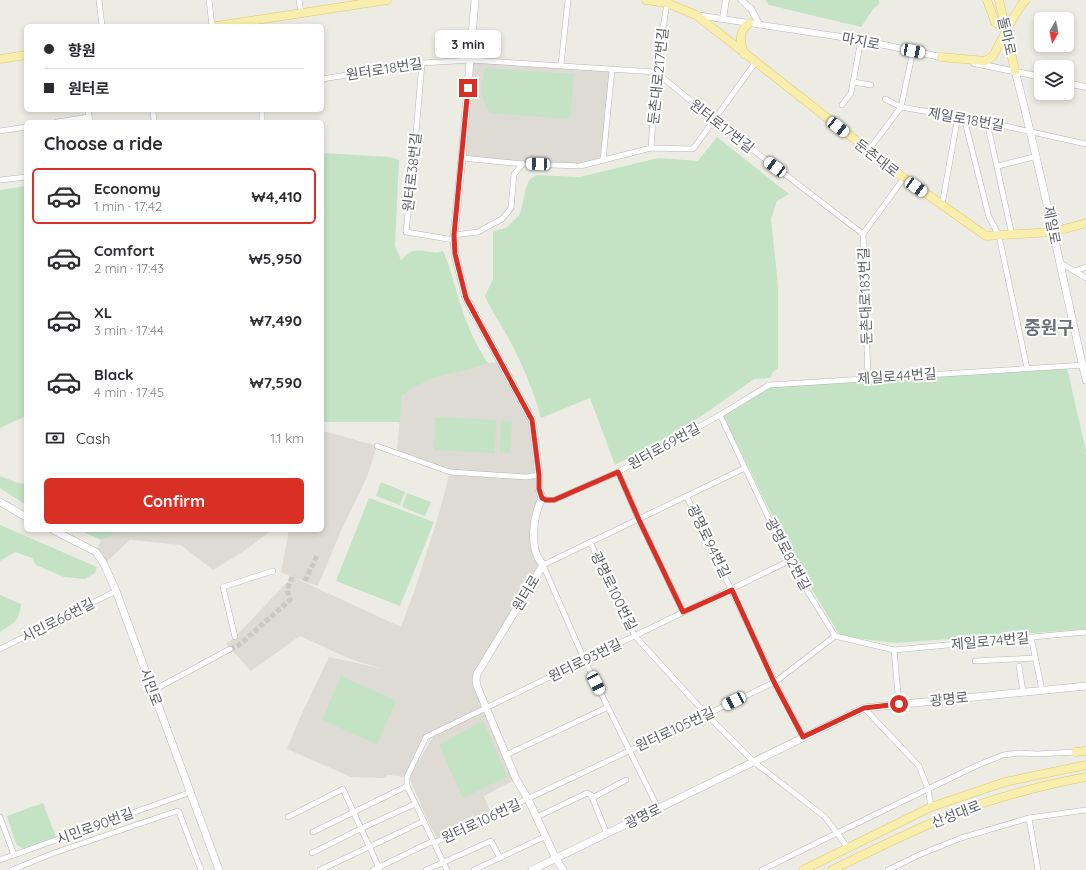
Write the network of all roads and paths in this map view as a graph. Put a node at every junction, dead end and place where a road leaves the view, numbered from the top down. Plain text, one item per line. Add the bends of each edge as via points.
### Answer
1 (99, 0) edge
2 (209, 0) edge
3 (300, 0) edge
4 (387, 0) edge
5 (475, 0) edge
6 (568, 0) edge
7 (646, 0) edge
8 (726, 0) edge
9 (742, 0) edge
10 (749, 0) edge
11 (987, 0) edge
12 (999, 0) edge
13 (1026, 0) edge
14 (667, 3) junction
15 (751, 9) junction
16 (301, 13) junction
17 (696, 15) junction
18 (723, 18) junction
19 (253, 23) edge
20 (749, 23) junction
21 (102, 24) edge
22 (212, 24) edge
23 (241, 24) edge
24 (759, 24) junction
25 (1006, 30) junction
26 (861, 40) junction
27 (913, 51) junction
28 (744, 54) junction
29 (24, 55) edge
30 (941, 57) junction
31 (0, 59) edge
32 (470, 60) junction
33 (422, 63) junction
34 (755, 63) junction
35 (561, 65) junction
36 (612, 70) junction
37 (1015, 71) junction
38 (656, 72) junction
39 (1034, 75) edge
40 (324, 79) edge
41 (853, 82) junction
42 (1074, 84) edge
43 (870, 85) dead end
44 (1086, 87) edge
45 (885, 99) dead end
46 (842, 105) dead end
47 (902, 107) junction
48 (958, 116) junction
49 (964, 118) junction
50 (90, 119) edge
51 (79, 120) edge
52 (714, 120) junction
53 (987, 122) junction
54 (24, 127) edge
55 (0, 131) edge
56 (1031, 131) junction
57 (1086, 144) edge
58 (651, 148) junction
59 (868, 151) junction
60 (1037, 156) junction
61 (462, 158) junction
62 (603, 160) junction
63 (523, 164) junction
64 (998, 166) junction
65 (24, 177) edge
66 (904, 178) junction
67 (0, 180) edge
68 (942, 205) junction
69 (1086, 223) edge
70 (1053, 232) junction
71 (863, 234) junction
72 (1012, 235) junction
73 (999, 236) junction
74 (454, 238) junction
75 (1059, 262) junction
76 (1086, 267) edge
77 (1076, 271) junction
78 (1086, 278) edge
79 (1084, 365) edge
80 (1027, 368) junction
81 (868, 378) junction
82 (1086, 380) edge
83 (720, 415) junction
84 (377, 446) dead end
85 (745, 468) junction
86 (618, 472) junction
87 (539, 475) junction
88 (687, 496) junction
89 (542, 498) junction
90 (0, 502) edge
91 (24, 516) edge
92 (639, 520) junction
93 (57, 532) edge
94 (590, 542) junction
95 (789, 561) junction
96 (543, 565) junction
97 (273, 571) dead end
98 (732, 590) junction
99 (116, 591) junction
100 (683, 612) junction
101 (1086, 632) edge
102 (635, 636) junction
103 (835, 636) junction
104 (235, 637) dead end
105 (1031, 638) junction
106 (230, 649) tunnel mouth
107 (0, 650) edge
108 (894, 650) junction
109 (1035, 658) junction
110 (584, 659) junction
111 (975, 662) dead end
112 (1019, 666) dead end
113 (774, 682) junction
114 (1086, 686) edge
115 (152, 690) junction
116 (1042, 690) junction
117 (1023, 692) junction
118 (899, 704) junction
119 (608, 707) junction
120 (486, 708) junction
121 (864, 708) junction
122 (706, 714) junction
123 (803, 737) junction
124 (629, 750) junction
125 (1086, 751) edge
126 (1076, 752) joint
127 (506, 755) junction
128 (754, 762) junction
129 (1086, 765) edge
130 (1086, 777) edge
131 (626, 780) dead end
132 (407, 786) junction
133 (928, 789) junction
134 (191, 792) junction
135 (592, 798) junction
136 (528, 799) junction
137 (415, 804) junction
138 (931, 807) junction
139 (658, 808) junction
140 (1086, 810) edge
141 (354, 811) junction
142 (0, 817) edge
143 (288, 817) dead end
144 (537, 817) junction
145 (1029, 818) junction
146 (424, 822) junction
147 (362, 828) junction
148 (312, 832) dead end
149 (836, 833) junction
150 (607, 834) junction
151 (546, 836) junction
152 (434, 842) junction
153 (370, 846) junction
154 (848, 848) junction
155 (312, 853) dead end
156 (14, 855) junction
157 (500, 858) junction
158 (556, 859) junction
159 (0, 860) edge
160 (443, 863) junction
161 (380, 869) edge
162 (12, 870) edge
163 (201, 870) edge
164 (218, 870) edge
165 (320, 870) edge
166 (373, 870) edge
167 (426, 870) edge
168 (447, 870) edge
169 (474, 870) edge
170 (532, 870) edge
171 (563, 870) edge
172 (762, 870) edge
173 (803, 870) edge
174 (832, 870) edge
175 (890, 870) edge
176 (1038, 870) edge

1 - 21 street
2 - 22 street
3 - 16 street
4 - 16 main road
5 - 32 main road, 원터로
6 - 35 street
7 - 14 main road, 둔촌대로
8 - 18 street
9 - 15 street
10 - 15 street
11 - 25 main road via 995,22
12 - 25 main road, 돌마로
13 - 25 main road
14 - 17 main road, 둔촌대로
14 - 38 street, 둔촌대로217번길
15 - 24 street
16 - 19 main road
17 - 18 street, 마지로
17 - 28 main road, 둔촌대로
18 - 20 street, 마지로
19 - 23 main road
20 - 24 street, 마지로
20 - 28 main road via 743,28 741,36
24 - 26 street, 마지로
25 - 30 main road via 993,56 985,61
25 - 37 main road, 돌마로
26 - 27 street, 마지로
26 - 41 street
27 - 30 street, 마지로
27 - 47 street
28 - 34 main road, 둔촌대로
29 - 31 main road
30 - 37 street, 마지로
32 - 33 street, 원터로18번길
32 - 35 street
32 - 61 main road, 원터로
33 - 40 street, 원터로18번길
33 - 74 street, 원터로38번길 via 406,232
34 - 52 street
34 - 59 main road, 둔촌대로
35 - 36 street
36 - 38 street
36 - 62 street
37 - 39 street, 마지로
37 - 56 main road, 제일로
38 - 52 street, 원터로17번길
38 - 58 street, 둔촌대로217번길
41 - 43 street
41 - 46 street via 851,93
42 - 44 street
45 - 47 street, 제일로18번길
47 - 48 street, 제일로18번길
47 - 59 street
48 - 49 street, 제일로18번길
48 - 68 street
49 - 53 street, 제일로18번길
49 - 73 street via 989,217
50 - 51 street
52 - 58 street via 693,149
52 - 71 street, 원터로17번길
53 - 56 street, 제일로18번길
53 - 64 street
54 - 55 street
56 - 57 street, 제일로18번길
56 - 60 main road, 제일로
58 - 62 street
59 - 66 main road, 둔촌대로
60 - 64 street
60 - 70 main road, 제일로
61 - 63 street
61 - 74 main road, 원터로
62 - 63 street via 580,166
63 - 74 street via 514,174 511,208 502,219 478,232
64 - 72 street
65 - 67 street
66 - 68 main road, 둔촌대로
66 - 71 street, 둔촌대로183번길
68 - 73 main road, 둔촌대로 via 986,236
69 - 70 main road, 둔촌대로
70 - 72 main road, 둔촌대로
70 - 75 main road, 제일로
71 - 81 street, 둔촌대로183번길
72 - 73 main road, 둔촌대로
73 - 80 street
74 - 87 main road, 원터로 via 455,254 466,298 532,420
75 - 77 street
75 - 79 main road, 제일로
76 - 77 street
77 - 78 street
79 - 80 street, 제일로44번길
79 - 82 main road, 제일로
80 - 81 street, 제일로44번길
81 - 83 street, 제일로44번길 via 769,385
83 - 85 street, 광명로82번길
83 - 86 street, 원터로69번길
84 - 87 street via 450,472 526,477
85 - 88 street
85 - 95 street, 광명로82번길
86 - 89 street, 원터로69번길 via 554,500
86 - 92 street
87 - 89 main road, 원터로
88 - 92 street
88 - 98 street, 광명로94번길
89 - 96 main road, 원터로 via 533,534 538,560
90 - 91 main road
92 - 94 street
92 - 100 street
93 - 99 main road, 시민로 via 96,552
94 - 96 street
94 - 102 street, 광명로100번길
95 - 98 street, 원터로93번길
95 - 103 street, 광명로82번길
96 - 110 street
96 - 120 main road, 원터로 via 477,674 477,686
97 - 104 street via 223,588
98 - 100 street, 원터로93번길
98 - 113 street, 광명로94번길
99 - 107 street, 시민로66번길
99 - 115 main road, 시민로
100 - 102 street, 원터로93번길
101 - 105 street, 제일로74번길
102 - 110 street, 원터로93번길
102 - 122 street, 광명로100번길
103 - 108 street
103 - 113 street, 원터로105번길
105 - 108 street, 제일로74번길
105 - 109 street
106 - 115 street
108 - 118 street
109 - 111 street
109 - 116 street
110 - 119 street
110 - 120 street, 원터로93번길
112 - 117 street
113 - 122 street, 원터로105번길
113 - 123 street, 광명로94번길
114 - 116 main road, 광명로
115 - 134 main road, 시민로
116 - 117 main road, 광명로
117 - 118 main road, 광명로
118 - 121 main road, 광명로
119 - 124 street
119 - 127 street
120 - 127 main road, 원터로
120 - 132 street, 원터로93번길 via 426,736 406,777
121 - 123 main road, 광명로
121 - 133 street via 919,766
122 - 124 street, 원터로105번길
122 - 128 street, 광명로100번길
123 - 128 main road, 광명로
124 - 136 street, 원터로105번길
124 - 139 street
125 - 126 main road
126 - 133 street via 1019,753 1003,756
127 - 136 main road, 원터로
128 - 139 main road, 광명로
128 - 149 street via 825,817
129 - 138 main road, 산성대로 via 1005,782
130 - 174 main road, 산성대로 via 1010,794 949,815
131 - 135 street
132 - 137 street
132 - 141 street
133 - 138 street
133 - 149 street
134 - 156 street, 시민로90번길
134 - 164 main road, 시민로
135 - 144 street via 587,793
135 - 150 street
136 - 144 main road, 원터로
136 - 152 street, 원터로106번길
137 - 146 street
137 - 147 street
138 - 154 main road, 산성대로
139 - 150 main road, 광명로
140 - 145 street
141 - 143 street via 343,789
141 - 147 street
141 - 148 street
142 - 156 street
144 - 151 main road, 원터로
145 - 175 street via 961,838
145 - 176 street
146 - 152 street
146 - 153 street
147 - 153 street
147 - 155 street
149 - 154 street
149 - 172 street
150 - 158 main road, 광명로
151 - 157 street
151 - 158 main road, 원터로
152 - 160 street
152 - 161 street, 원터로106번길
153 - 161 street
153 - 165 street
154 - 173 main road, 산성대로
156 - 159 street, 시민로90번길
157 - 160 street via 492,842
157 - 169 street
158 - 170 main road, 광명로
158 - 171 main road, 원터로
160 - 167 street
160 - 168 street
161 - 166 street, 원터로106번길
162 - 163 street via 177,811

